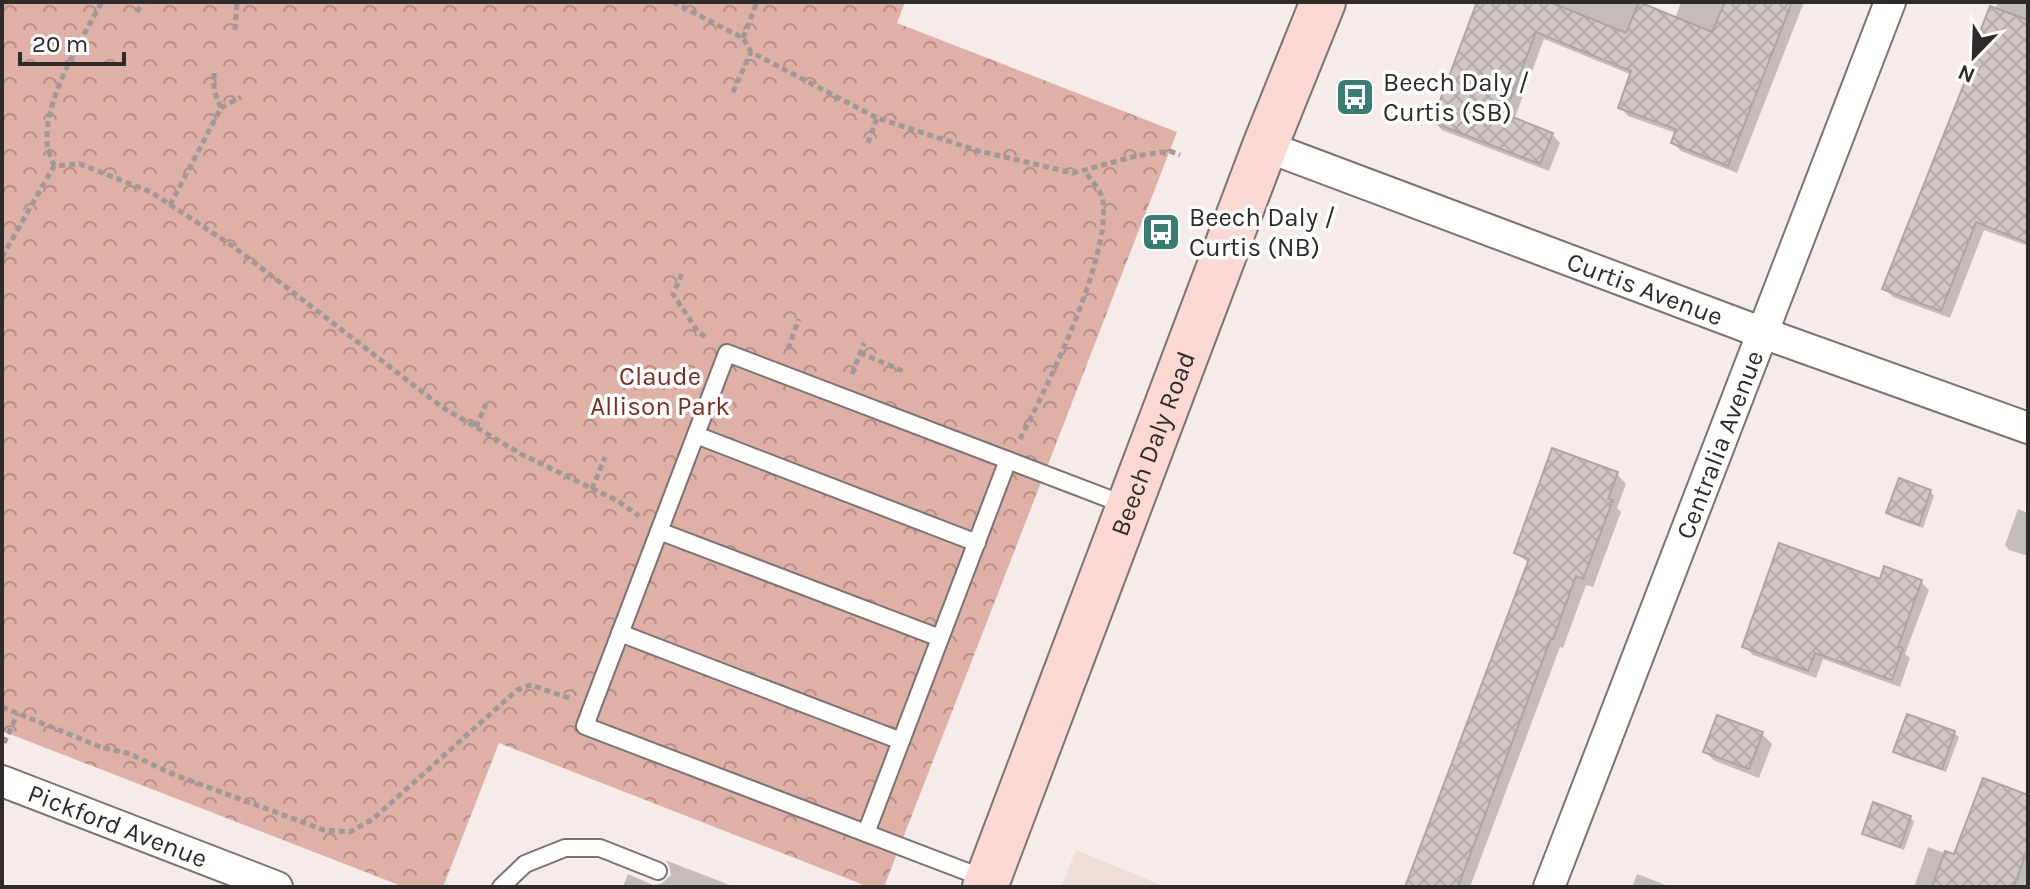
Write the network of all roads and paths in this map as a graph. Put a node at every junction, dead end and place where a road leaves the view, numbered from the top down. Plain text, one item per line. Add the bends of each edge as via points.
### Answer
1 (102, 2) edge
2 (143, 2) edge
3 (237, 2) edge
4 (673, 2) edge
5 (757, 2) edge
6 (1323, 2) edge
7 (1890, 2) edge
8 (137, 12) dead end
9 (235, 30) dead end
10 (743, 38) junction
11 (751, 52) junction
12 (214, 72) dead end
13 (733, 92) dead end
14 (241, 97) dead end
15 (221, 108) junction
16 (877, 118) junction
17 (868, 143) dead end
18 (1265, 146) junction
19 (1180, 155) dead end
20 (54, 166) junction
21 (1084, 170) junction
22 (170, 205) junction
23 (2, 257) edge
24 (682, 274) dead end
25 (799, 319) dead end
26 (1763, 333) junction
27 (864, 343) dead end
28 (727, 353) junction
29 (860, 353) junction
30 (903, 371) dead end
31 (778, 372) junction
32 (845, 398) junction
33 (486, 404) dead end
34 (476, 427) junction
35 (2028, 428) edge
36 (696, 435) junction
37 (605, 457) dead end
38 (1008, 460) junction
39 (592, 489) junction
40 (1129, 506) junction
41 (659, 531) junction
42 (977, 543) junction
43 (620, 633) junction
44 (940, 638) junction
45 (2, 707) edge
46 (592, 707) junction
47 (18, 713) junction
48 (901, 741) junction
49 (4, 743) edge
50 (2, 781) edge
51 (866, 833) junction
52 (658, 871) dead end
53 (986, 883) edge
54 (277, 887) edge
55 (501, 887) edge
56 (1549, 887) edge

1 - 20 path via 67,64 50,118 47,143
2 - 8 path
3 - 9 path
4 - 10 path
5 - 10 path
6 - 18 main road, Beech Daly Road
7 - 26 street, Centralia Avenue
10 - 11 path
11 - 13 path
11 - 16 path
12 - 15 path
14 - 15 path
15 - 22 path
16 - 17 path
16 - 21 path via 979,151 1073,173
18 - 26 street, Curtis Avenue
18 - 40 main road, Beech Daly Road
19 - 21 path via 1170,151 1136,156
20 - 22 path via 80,164
20 - 23 path
21 - 38 path via 1103,198 1102,236 1045,390
22 - 34 path
24 - 28 path via 673,294 698,332
25 - 31 path
26 - 35 street, Curtis Avenue
26 - 56 street, Centralia Avenue
27 - 29 path
28 - 31 lane
28 - 36 lane
29 - 30 path
29 - 32 path
31 - 32 lane
32 - 38 lane
33 - 34 path
34 - 39 path
36 - 41 lane
36 - 42 lane
37 - 39 path
38 - 40 lane
38 - 42 lane
39 - 41 path
40 - 53 main road, Beech Daly Road
41 - 43 lane
41 - 44 lane
42 - 44 lane
43 - 46 lane
43 - 48 lane
44 - 48 lane
45 - 47 path
46 - 47 path via 531,685 517,690 373,819 350,832 324,830
46 - 51 lane via 585,726
47 - 49 path
48 - 51 lane
50 - 54 street, Pickford Avenue
51 - 53 lane
52 - 55 lane via 600,848 565,848 525,864

